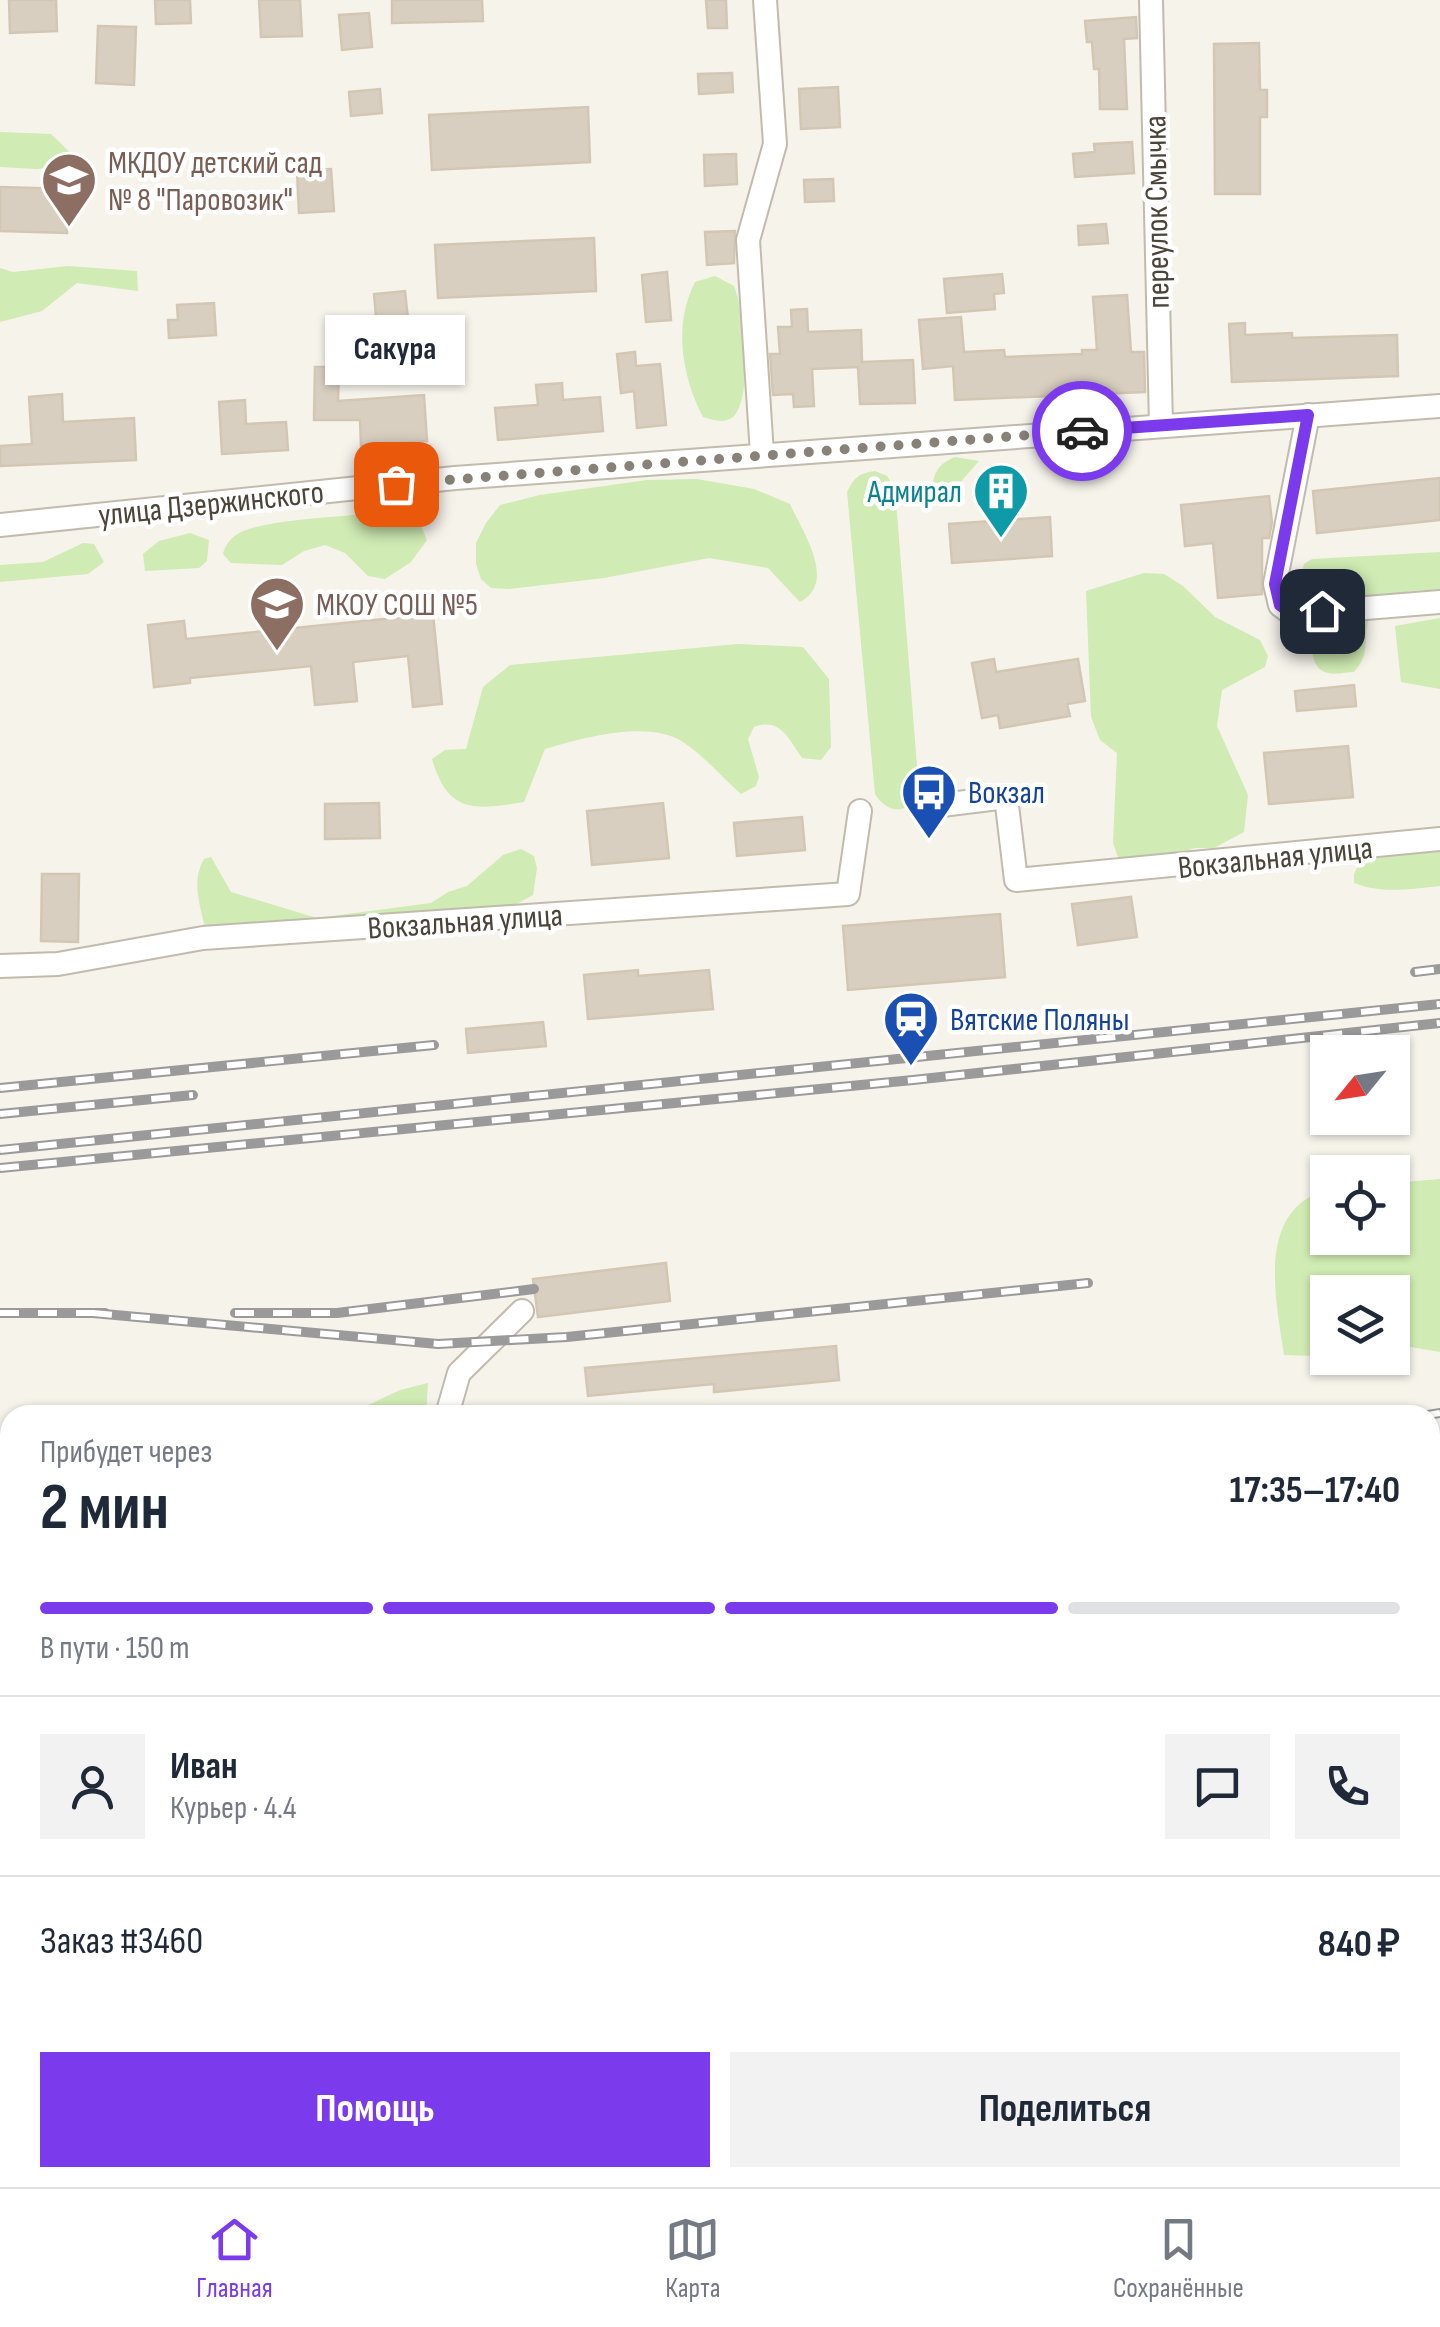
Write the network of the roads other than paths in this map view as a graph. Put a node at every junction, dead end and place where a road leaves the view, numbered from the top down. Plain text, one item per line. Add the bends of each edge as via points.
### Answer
1 (765, 0) edge
2 (1152, 0) edge
3 (1440, 406) edge
4 (1308, 415) junction
5 (1161, 425) junction
6 (762, 454) junction
7 (0, 525) edge
8 (1440, 602) edge
9 (942, 805) dead end
10 (860, 811) dead end
11 (1440, 839) edge
12 (0, 966) edge
13 (522, 1311) dead end
14 (450, 1405) edge

1 - 6 street via 775,144 748,240
2 - 5 street, переулок Смычка
3 - 4 street, улица Дзержинского
4 - 5 street, улица Дзержинского
4 - 8 street via 1275,584 1280,605 1292,614
5 - 6 street, улица Дзержинского
6 - 7 street, улица Дзержинского
9 - 11 street, Вокзальная улица via 1006,797 1016,880
10 - 12 street, Вокзальная улица via 848,894 203,938 58,964
13 - 14 street via 460,1373

